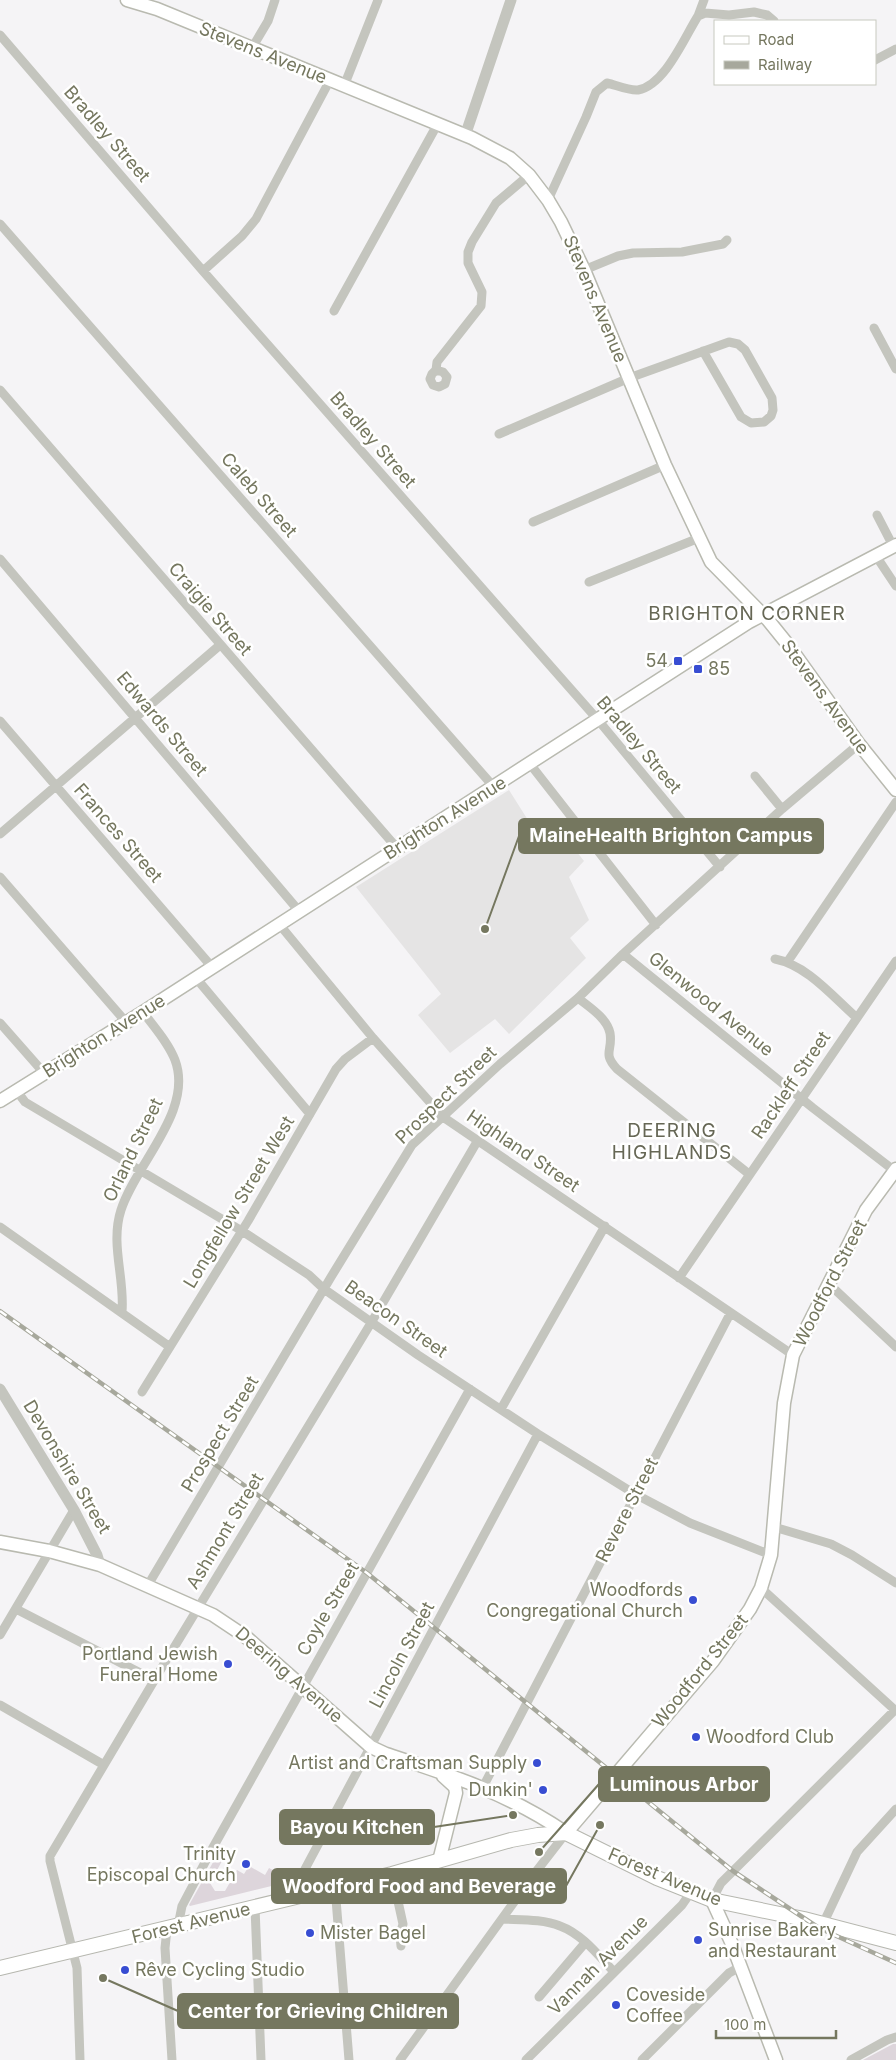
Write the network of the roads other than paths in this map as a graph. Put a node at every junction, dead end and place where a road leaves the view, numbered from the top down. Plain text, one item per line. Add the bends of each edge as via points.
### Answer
1 (127, 0) edge
2 (276, 0) edge
3 (378, 0) edge
4 (704, 0) edge
5 (509, 2) edge
6 (152, 4) edge
7 (698, 16) junction
8 (773, 20) edge
9 (0, 35) edge
10 (252, 48) junction
11 (896, 49) edge
12 (876, 59) edge
13 (330, 80) junction
14 (344, 86) junction
15 (437, 125) junction
16 (465, 136) junction
17 (529, 175) junction
18 (548, 200) junction
19 (0, 224) edge
20 (727, 240) dead end
21 (584, 270) junction
22 (203, 271) junction
23 (334, 312) dead end
24 (874, 328) dead end
25 (704, 351) junction
26 (896, 369) edge
27 (436, 370) dead end
28 (629, 378) junction
29 (0, 390) edge
30 (499, 434) dead end
31 (665, 465) junction
32 (877, 515) dead end
33 (533, 522) dead end
34 (698, 538) junction
35 (895, 546) edge
36 (876, 556) junction
37 (0, 559) edge
38 (589, 582) dead end
39 (896, 586) edge
40 (762, 614) junction
41 (220, 645) junction
42 (135, 717) junction
43 (598, 720) junction
44 (0, 721) edge
45 (859, 744) junction
46 (530, 764) junction
47 (756, 776) dead end
48 (56, 786) junction
49 (494, 786) junction
50 (896, 790) edge
51 (896, 802) edge
52 (782, 809) junction
53 (0, 834) edge
54 (397, 848) junction
55 (720, 867) junction
56 (0, 877) edge
57 (299, 912) junction
58 (279, 924) junction
59 (656, 925) junction
60 (623, 954) junction
61 (775, 959) dead end
62 (788, 961) junction
63 (896, 961) edge
64 (212, 967) junction
65 (196, 978) junction
66 (578, 998) junction
67 (143, 1012) junction
68 (857, 1018) junction
69 (0, 1022) edge
70 (126, 1022) junction
71 (373, 1038) junction
72 (44, 1073) junction
73 (16, 1090) junction
74 (801, 1098) junction
75 (0, 1101) edge
76 (310, 1114) junction
77 (443, 1116) junction
78 (478, 1140) junction
79 (895, 1171) edge
80 (140, 1172) junction
81 (749, 1174) junction
82 (605, 1226) junction
83 (0, 1227) edge
84 (242, 1230) junction
85 (679, 1278) junction
86 (829, 1284) junction
87 (324, 1289) junction
88 (122, 1312) junction
89 (730, 1314) junction
90 (371, 1322) junction
91 (896, 1346) edge
92 (170, 1347) junction
93 (793, 1355) junction
94 (0, 1389) edge
95 (470, 1389) junction
96 (142, 1392) dead end
97 (500, 1409) junction
98 (538, 1434) junction
99 (635, 1494) junction
100 (74, 1510) junction
101 (774, 1527) junction
102 (0, 1542) edge
103 (49, 1551) junction
104 (771, 1555) junction
105 (100, 1565) junction
106 (896, 1584) edge
107 (148, 1585) junction
108 (761, 1588) junction
109 (198, 1608) junction
110 (16, 1609) junction
111 (0, 1634) edge
112 (154, 1680) junction
113 (303, 1687) junction
114 (0, 1705) edge
115 (895, 1710) edge
116 (372, 1747) junction
117 (104, 1765) junction
118 (437, 1772) junction
119 (478, 1786) junction
120 (456, 1793) junction
121 (896, 1809) edge
122 (566, 1833) junction
123 (439, 1862) junction
124 (392, 1874) junction
125 (335, 1887) junction
126 (690, 1892) junction
127 (309, 1894) junction
128 (712, 1900) junction
129 (254, 1907) junction
130 (502, 1919) junction
131 (823, 1924) junction
132 (173, 1928) junction
133 (586, 1942) junction
134 (896, 1942) edge
135 (401, 1946) dead end
136 (73, 1951) junction
137 (740, 1966) junction
138 (0, 1968) edge
139 (614, 1972) junction
140 (539, 1997) dead end
141 (896, 2038) edge
142 (80, 2060) edge
143 (172, 2060) edge
144 (261, 2060) edge
145 (349, 2060) edge
146 (400, 2060) edge
147 (526, 2060) edge
148 (642, 2060) edge
149 (776, 2060) edge
150 (851, 2060) edge

1 - 6 main road, Stevens Avenue
2 - 10 street
3 - 14 street
4 - 7 street
5 - 16 street
6 - 10 main road, Stevens Avenue
7 - 8 street via 754,12
7 - 18 street via 670,64 652,85 636,90 607,83 596,92
9 - 22 street, Bradley Street
10 - 13 main road, Stevens Avenue
11 - 12 street
13 - 14 main road, Stevens Avenue
13 - 22 street via 256,219
14 - 15 main road, Stevens Avenue
15 - 16 main road, Stevens Avenue
15 - 23 street
16 - 17 main road, Stevens Avenue via 510,158
17 - 18 main road, Stevens Avenue
17 - 27 street via 496,203 472,242 468,263 482,292 481,306 438,360
18 - 21 main road, Stevens Avenue
19 - 49 street, Caleb Street
20 - 21 street via 723,244 682,252 618,256
21 - 28 main road, Stevens Avenue
22 - 43 street, Bradley Street
24 - 26 street
25 - 25 street via 726,342 743,348 772,398 773,410 769,418 754,424 741,417
25 - 28 street
28 - 30 street
28 - 31 main road, Stevens Avenue
29 - 41 street, Craigie Street
31 - 33 street
31 - 34 main road, Stevens Avenue
32 - 35 street
34 - 38 street
34 - 40 main road, Stevens Avenue via 711,562
35 - 36 main road, Brighton Avenue
36 - 39 street
36 - 40 main road, Brighton Avenue
37 - 42 street, Edwards Street
40 - 43 main road, Brighton Avenue
40 - 45 main road, Stevens Avenue via 789,646
41 - 42 street
41 - 54 street, Craigie Street
42 - 48 street
42 - 57 street, Edwards Street
43 - 46 main road, Brighton Avenue
43 - 55 street, Bradley Street
44 - 48 street, Frances Street
45 - 50 main road, Stevens Avenue
45 - 52 street, Prospect Street
46 - 49 main road, Brighton Avenue
46 - 59 street
47 - 52 street
48 - 53 street
48 - 64 street, Frances Street
49 - 54 main road, Brighton Avenue
51 - 62 street
52 - 55 street, Prospect Street
54 - 57 main road, Brighton Avenue
55 - 59 street, Prospect Street
56 - 70 street
57 - 58 main road, Brighton Avenue
58 - 64 main road, Brighton Avenue
58 - 71 street, Highland Street
59 - 60 street, Prospect Street
60 - 66 street, Prospect Street
60 - 74 street, Glenwood Avenue
61 - 62 street
62 - 68 street
63 - 68 street, Rackleff Street
64 - 65 main road, Brighton Avenue
65 - 67 main road, Brighton Avenue
65 - 76 street
66 - 77 street, Prospect Street
66 - 81 street via 605,1022 610,1032 608,1054 617,1069
67 - 70 main road, Brighton Avenue
67 - 80 street, Orland Street via 174,1059 179,1090 167,1123
68 - 74 street, Rackleff Street
69 - 72 street
70 - 72 main road, Brighton Avenue
71 - 76 street, Longfellow Street West via 336,1069
71 - 77 street, Highland Street
72 - 73 main road, Brighton Avenue
73 - 75 main road, Brighton Avenue
73 - 80 street, Beacon Street via 25,1102
74 - 79 street, Glenwood Avenue
74 - 81 street, Rackleff Street
76 - 84 street, Longfellow Street West
77 - 78 street, Highland Street
77 - 87 street, Prospect Street via 406,1153
78 - 82 street, Highland Street
78 - 90 street, Ashmont Street
79 - 86 main road, Woodford Street via 866,1210
80 - 84 street, Beacon Street
80 - 88 street, Orland Street via 126,1198 118,1225
81 - 85 street, Rackleff Street
82 - 85 street, Highland Street
82 - 97 street
83 - 88 street
84 - 87 street, Beacon Street via 309,1275
84 - 92 street, Longfellow Street West
85 - 89 street, Highland Street
86 - 91 street
86 - 93 main road, Woodford Street
87 - 90 street, Beacon Street
87 - 107 street, Prospect Street
88 - 92 street
89 - 93 street, Highland Street
89 - 99 street, Revere Street
90 - 95 street, Beacon Street
90 - 109 street, Ashmont Street
92 - 96 street, Longfellow Street West
93 - 101 main road, Woodford Street via 784,1403
94 - 100 street, Devonshire Street
95 - 97 street, Beacon Street
95 - 113 street, Coyle Street
97 - 98 street, Beacon Street
98 - 99 street, Beacon Street
98 - 116 street, Lincoln Street
99 - 104 street, Beacon Street via 690,1523
99 - 119 street, Revere Street
100 - 103 street
100 - 105 street, Devonshire Street
101 - 104 main road, Woodford Street
101 - 106 street via 831,1544
102 - 103 main road, Deering Avenue
103 - 105 main road, Deering Avenue
103 - 110 street
104 - 108 main road, Woodford Street
105 - 107 main road, Deering Avenue
107 - 109 main road, Deering Avenue
108 - 115 street
108 - 122 main road, Woodford Street via 750,1609 704,1671
109 - 112 street, Ashmont Street
109 - 113 main road, Deering Avenue via 229,1624
110 - 111 street
110 - 112 street
112 - 117 street, Ashmont Street
113 - 116 main road, Deering Avenue
113 - 132 street, Coyle Street via 182,1906
114 - 117 street
115 - 128 street via 721,1882
116 - 118 main road, Deering Avenue
116 - 127 street, Lincoln Street via 305,1869
117 - 136 street, Ashmont Street via 50,1856
118 - 119 main road, Deering Avenue
118 - 120 main road via 455,1787
119 - 120 street
119 - 122 main road, Deering Avenue via 526,1808
120 - 123 main road
121 - 131 street via 857,1852
122 - 123 highway, Forest Avenue via 511,1840
122 - 126 highway, Forest Avenue
122 - 130 street, Woodford Street
123 - 124 highway, Forest Avenue
124 - 125 highway, Forest Avenue
124 - 135 street via 403,1924
125 - 127 highway, Forest Avenue
125 - 145 street
126 - 128 highway, Forest Avenue
126 - 139 street, Vannah Avenue via 682,1905
127 - 129 highway, Forest Avenue
128 - 131 highway, Forest Avenue
128 - 137 main road
129 - 132 highway, Forest Avenue
129 - 144 street
130 - 133 street via 551,1923
130 - 146 street, Woodford Street
131 - 134 highway, Forest Avenue
132 - 136 highway, Forest Avenue
132 - 143 street, Coyle Street via 165,1948
133 - 139 street
133 - 140 street
136 - 138 highway, Forest Avenue
136 - 142 street, Ashmont Street via 77,1968
137 - 148 street via 729,1973
137 - 149 main road
139 - 147 street, Vannah Avenue
141 - 150 street

